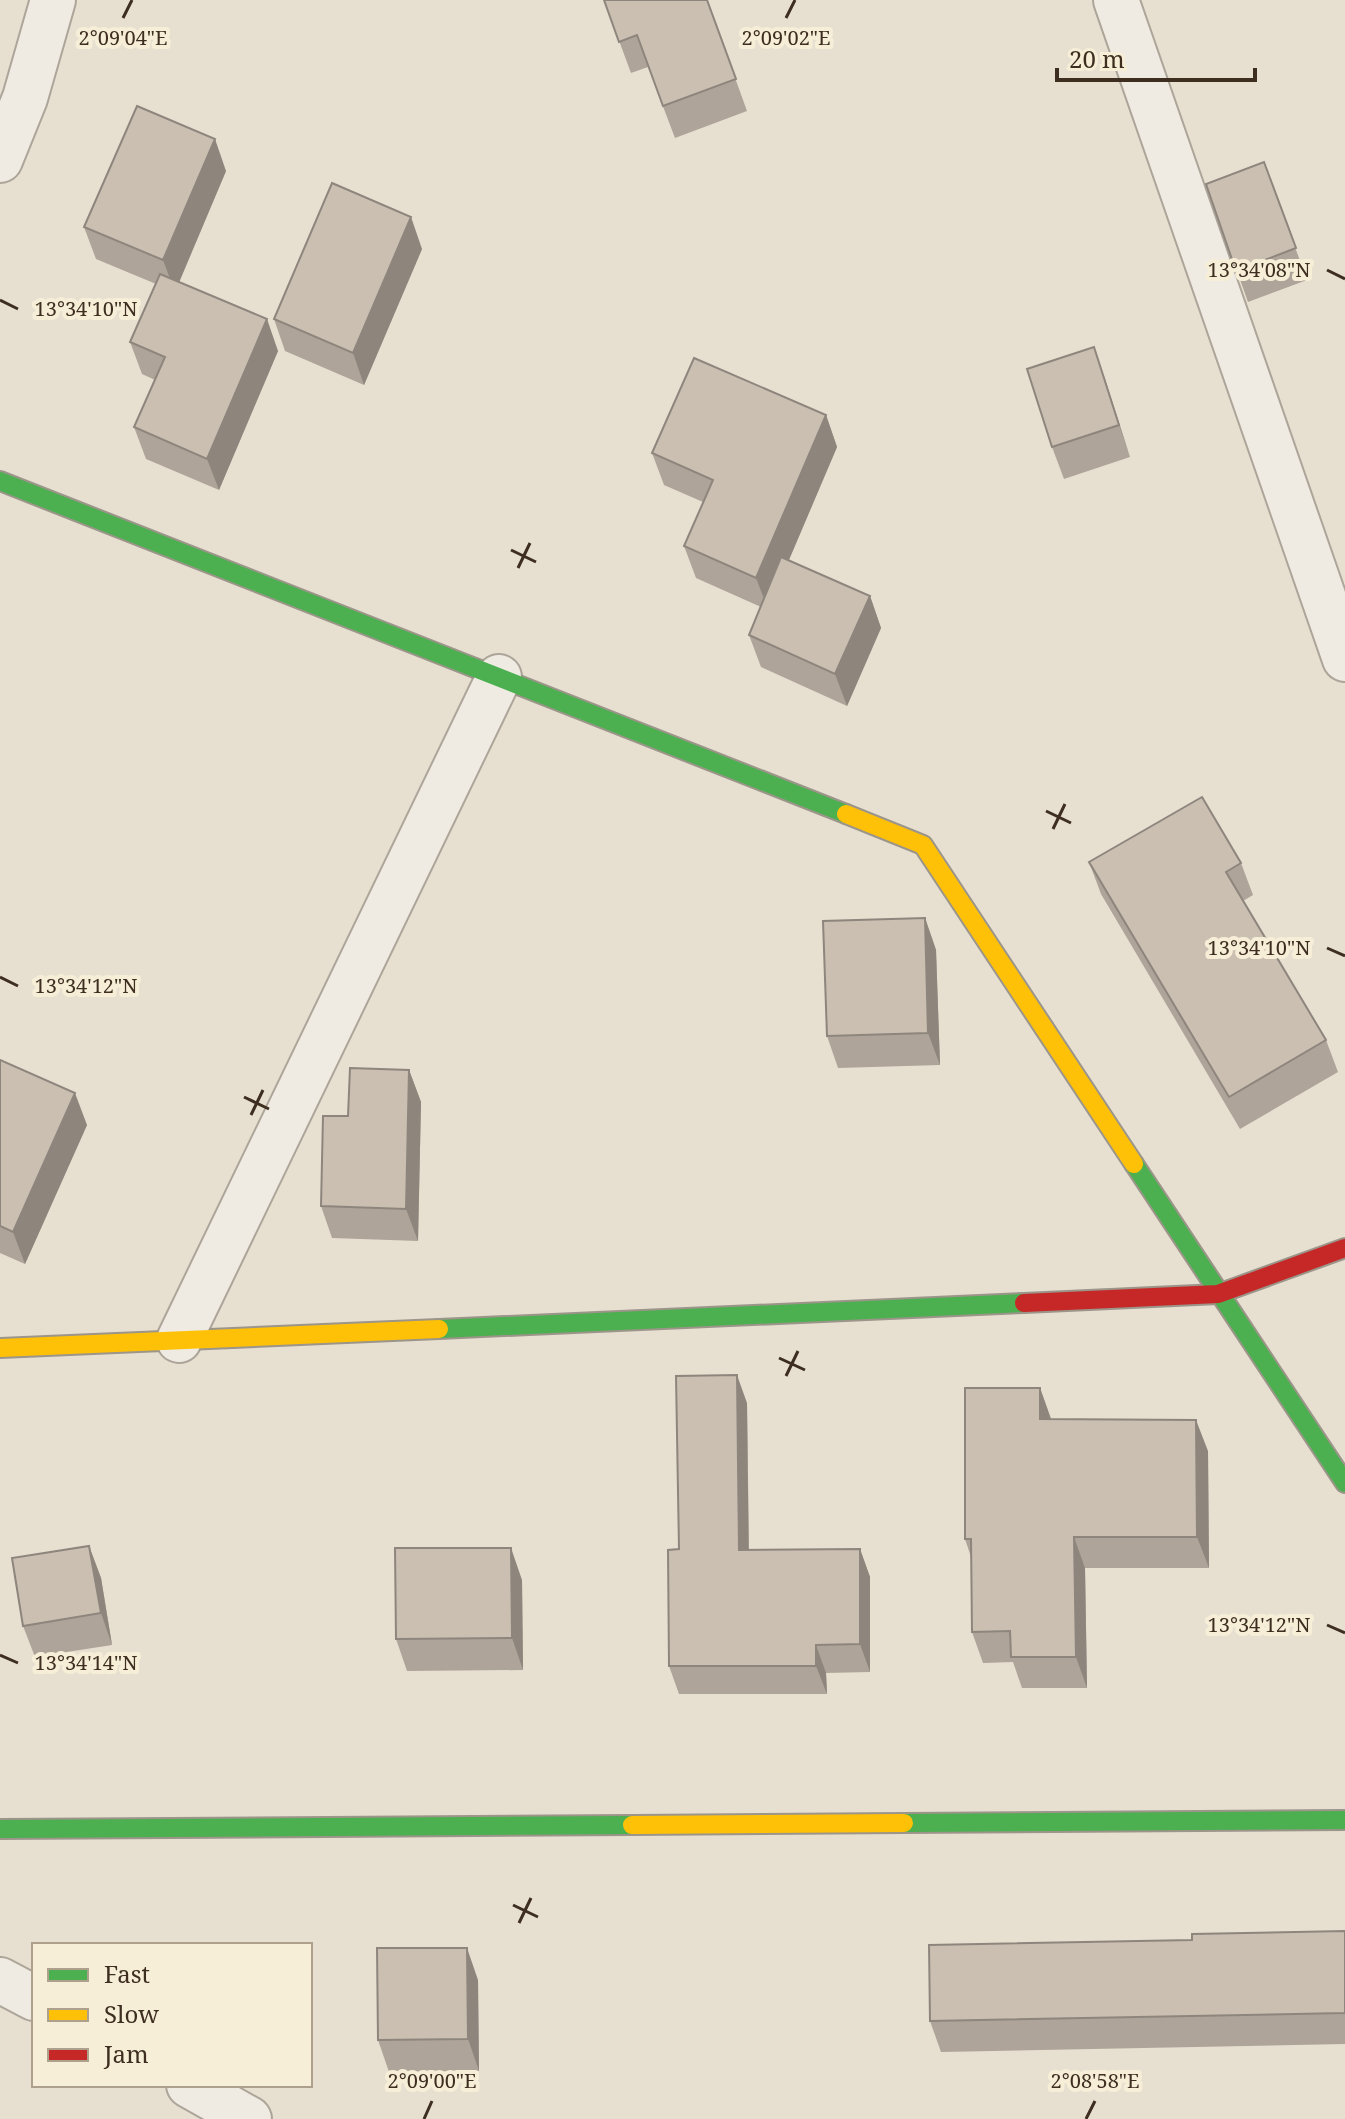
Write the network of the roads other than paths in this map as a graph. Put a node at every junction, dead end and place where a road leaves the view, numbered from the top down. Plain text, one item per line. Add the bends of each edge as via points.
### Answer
1 (53, 0) edge
2 (1116, 0) edge
3 (0, 160) edge
4 (0, 481) edge
5 (1345, 659) edge
6 (499, 677) junction
7 (1345, 1248) edge
8 (1218, 1294) junction
9 (179, 1340) junction
10 (0, 1348) edge
11 (1345, 1483) edge
12 (1345, 1820) edge
13 (0, 1829) edge
14 (0, 1980) edge
15 (32, 1997) edge
16 (193, 2087) edge
17 (249, 2119) edge

1 - 3 street via 25,98
2 - 5 street
4 - 6 street
6 - 8 street via 923,845
6 - 9 street
7 - 8 street
8 - 9 street
8 - 11 street
9 - 10 street
12 - 13 street
14 - 15 street
16 - 17 street

